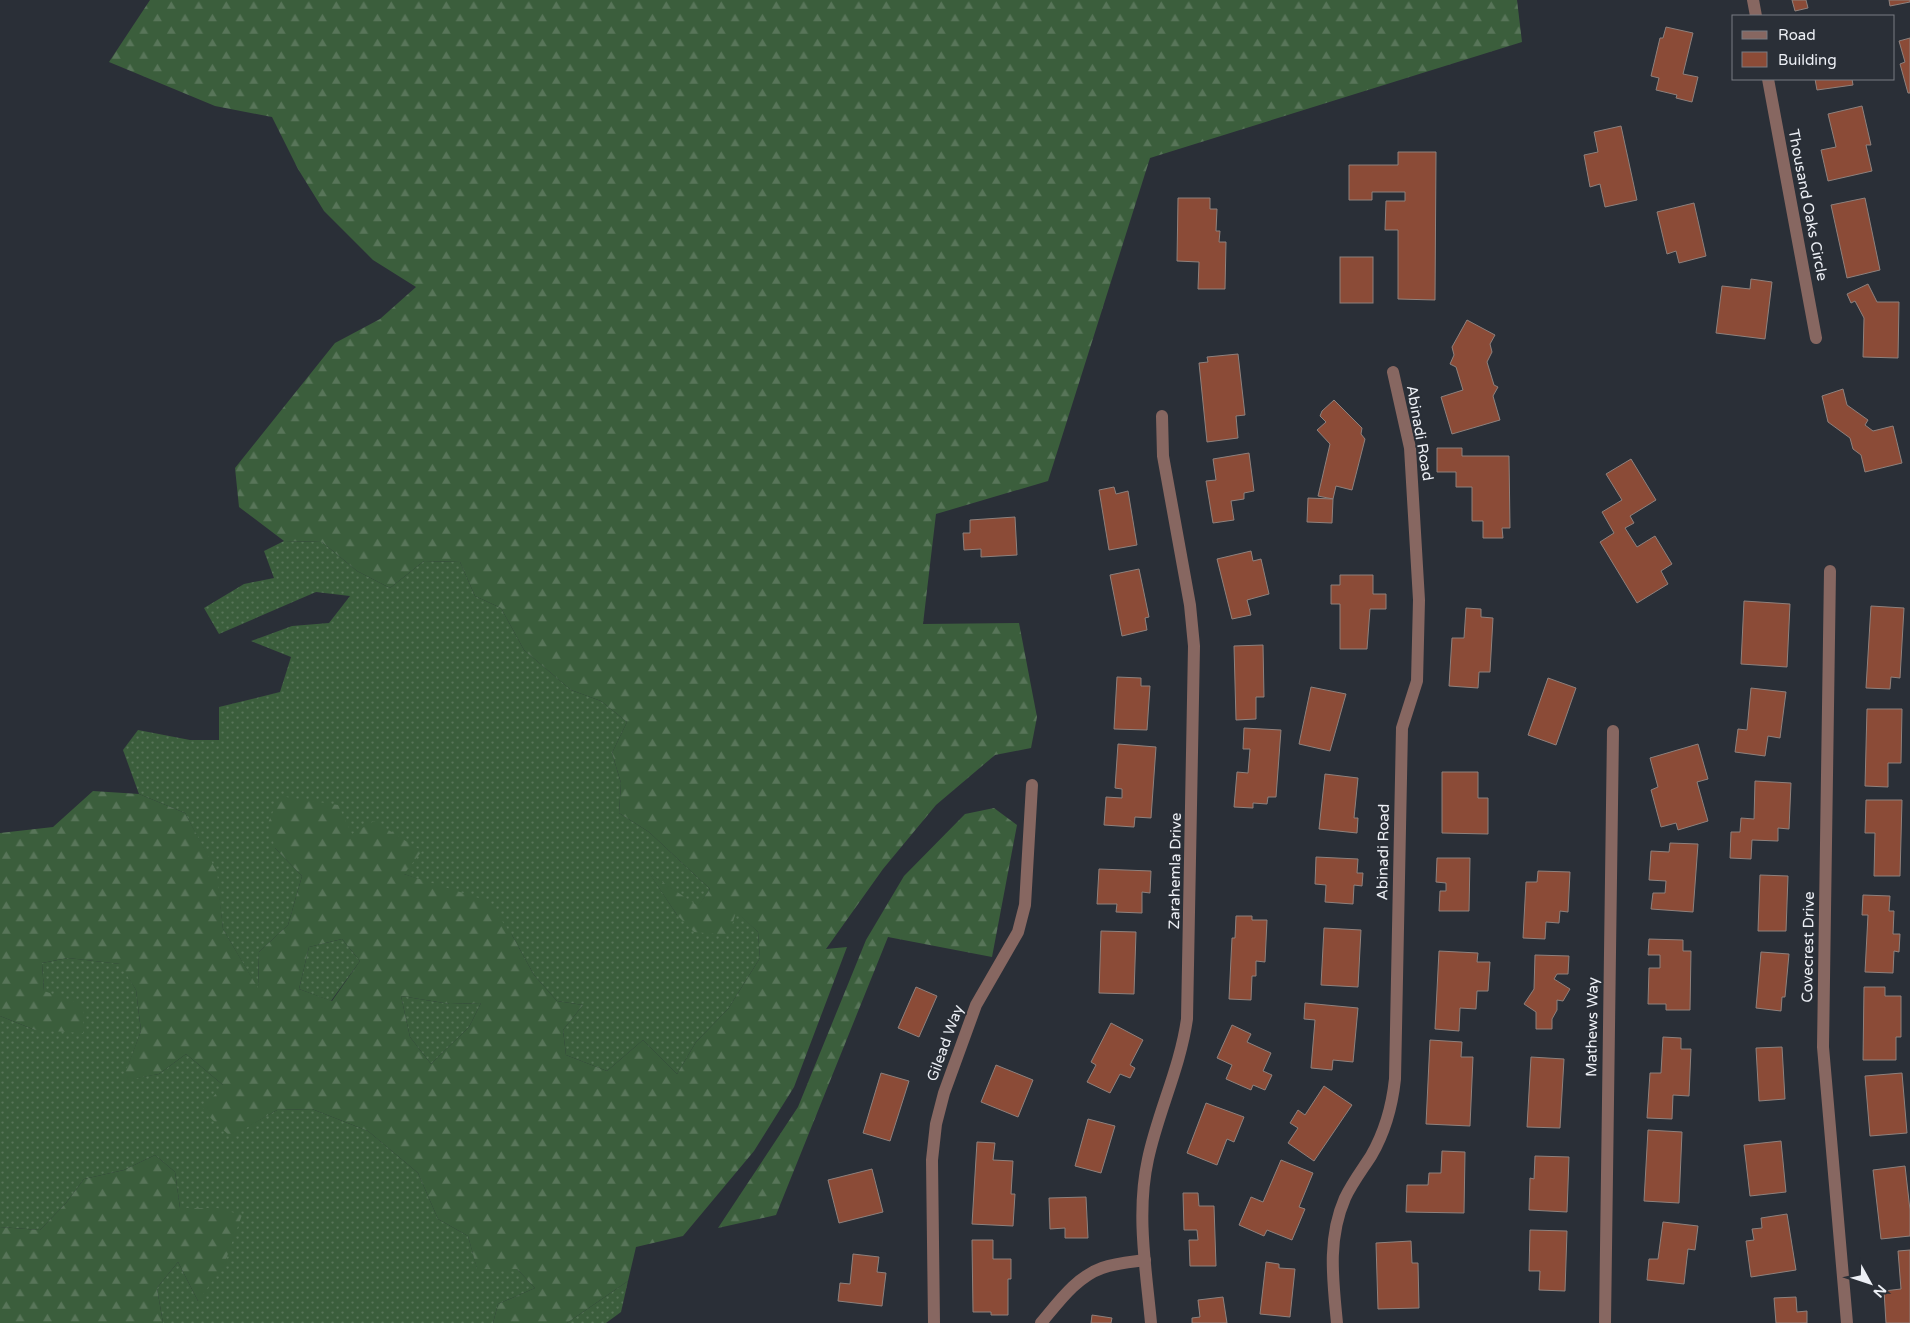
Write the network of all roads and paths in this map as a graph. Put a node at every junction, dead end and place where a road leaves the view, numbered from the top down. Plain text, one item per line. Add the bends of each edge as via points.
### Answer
1 (1753, 0) edge
2 (1756, 15) edge
3 (1768, 80) edge
4 (1816, 338) dead end
5 (1393, 372) dead end
6 (1162, 416) dead end
7 (1830, 571) dead end
8 (1613, 731) dead end
9 (1032, 785) dead end
10 (1145, 1260) junction
11 (934, 1323) edge
12 (1041, 1323) edge
13 (1151, 1323) edge
14 (1338, 1323) edge
15 (1605, 1323) edge
16 (1846, 1323) edge

1 - 2 street
3 - 4 street, Thousand Oaks Circle
5 - 14 street, Abinadi Road via 1410,448 1420,600 1417,681 1402,728 1395,1079 1384,1128 1344,1199 1335,1230 1332,1262
6 - 10 street, Zarahemla Drive via 1163,456 1190,605 1194,646 1189,981 1184,1037 1154,1136 1144,1184
7 - 16 street, Covecrest Drive via 1823,1047
8 - 15 street, Mathews Way
9 - 11 street, Gilead Way via 1021,924 976,1005 936,1124 932,1160
10 - 12 street via 1094,1271 1069,1291
10 - 13 street, Zarahemla Drive

